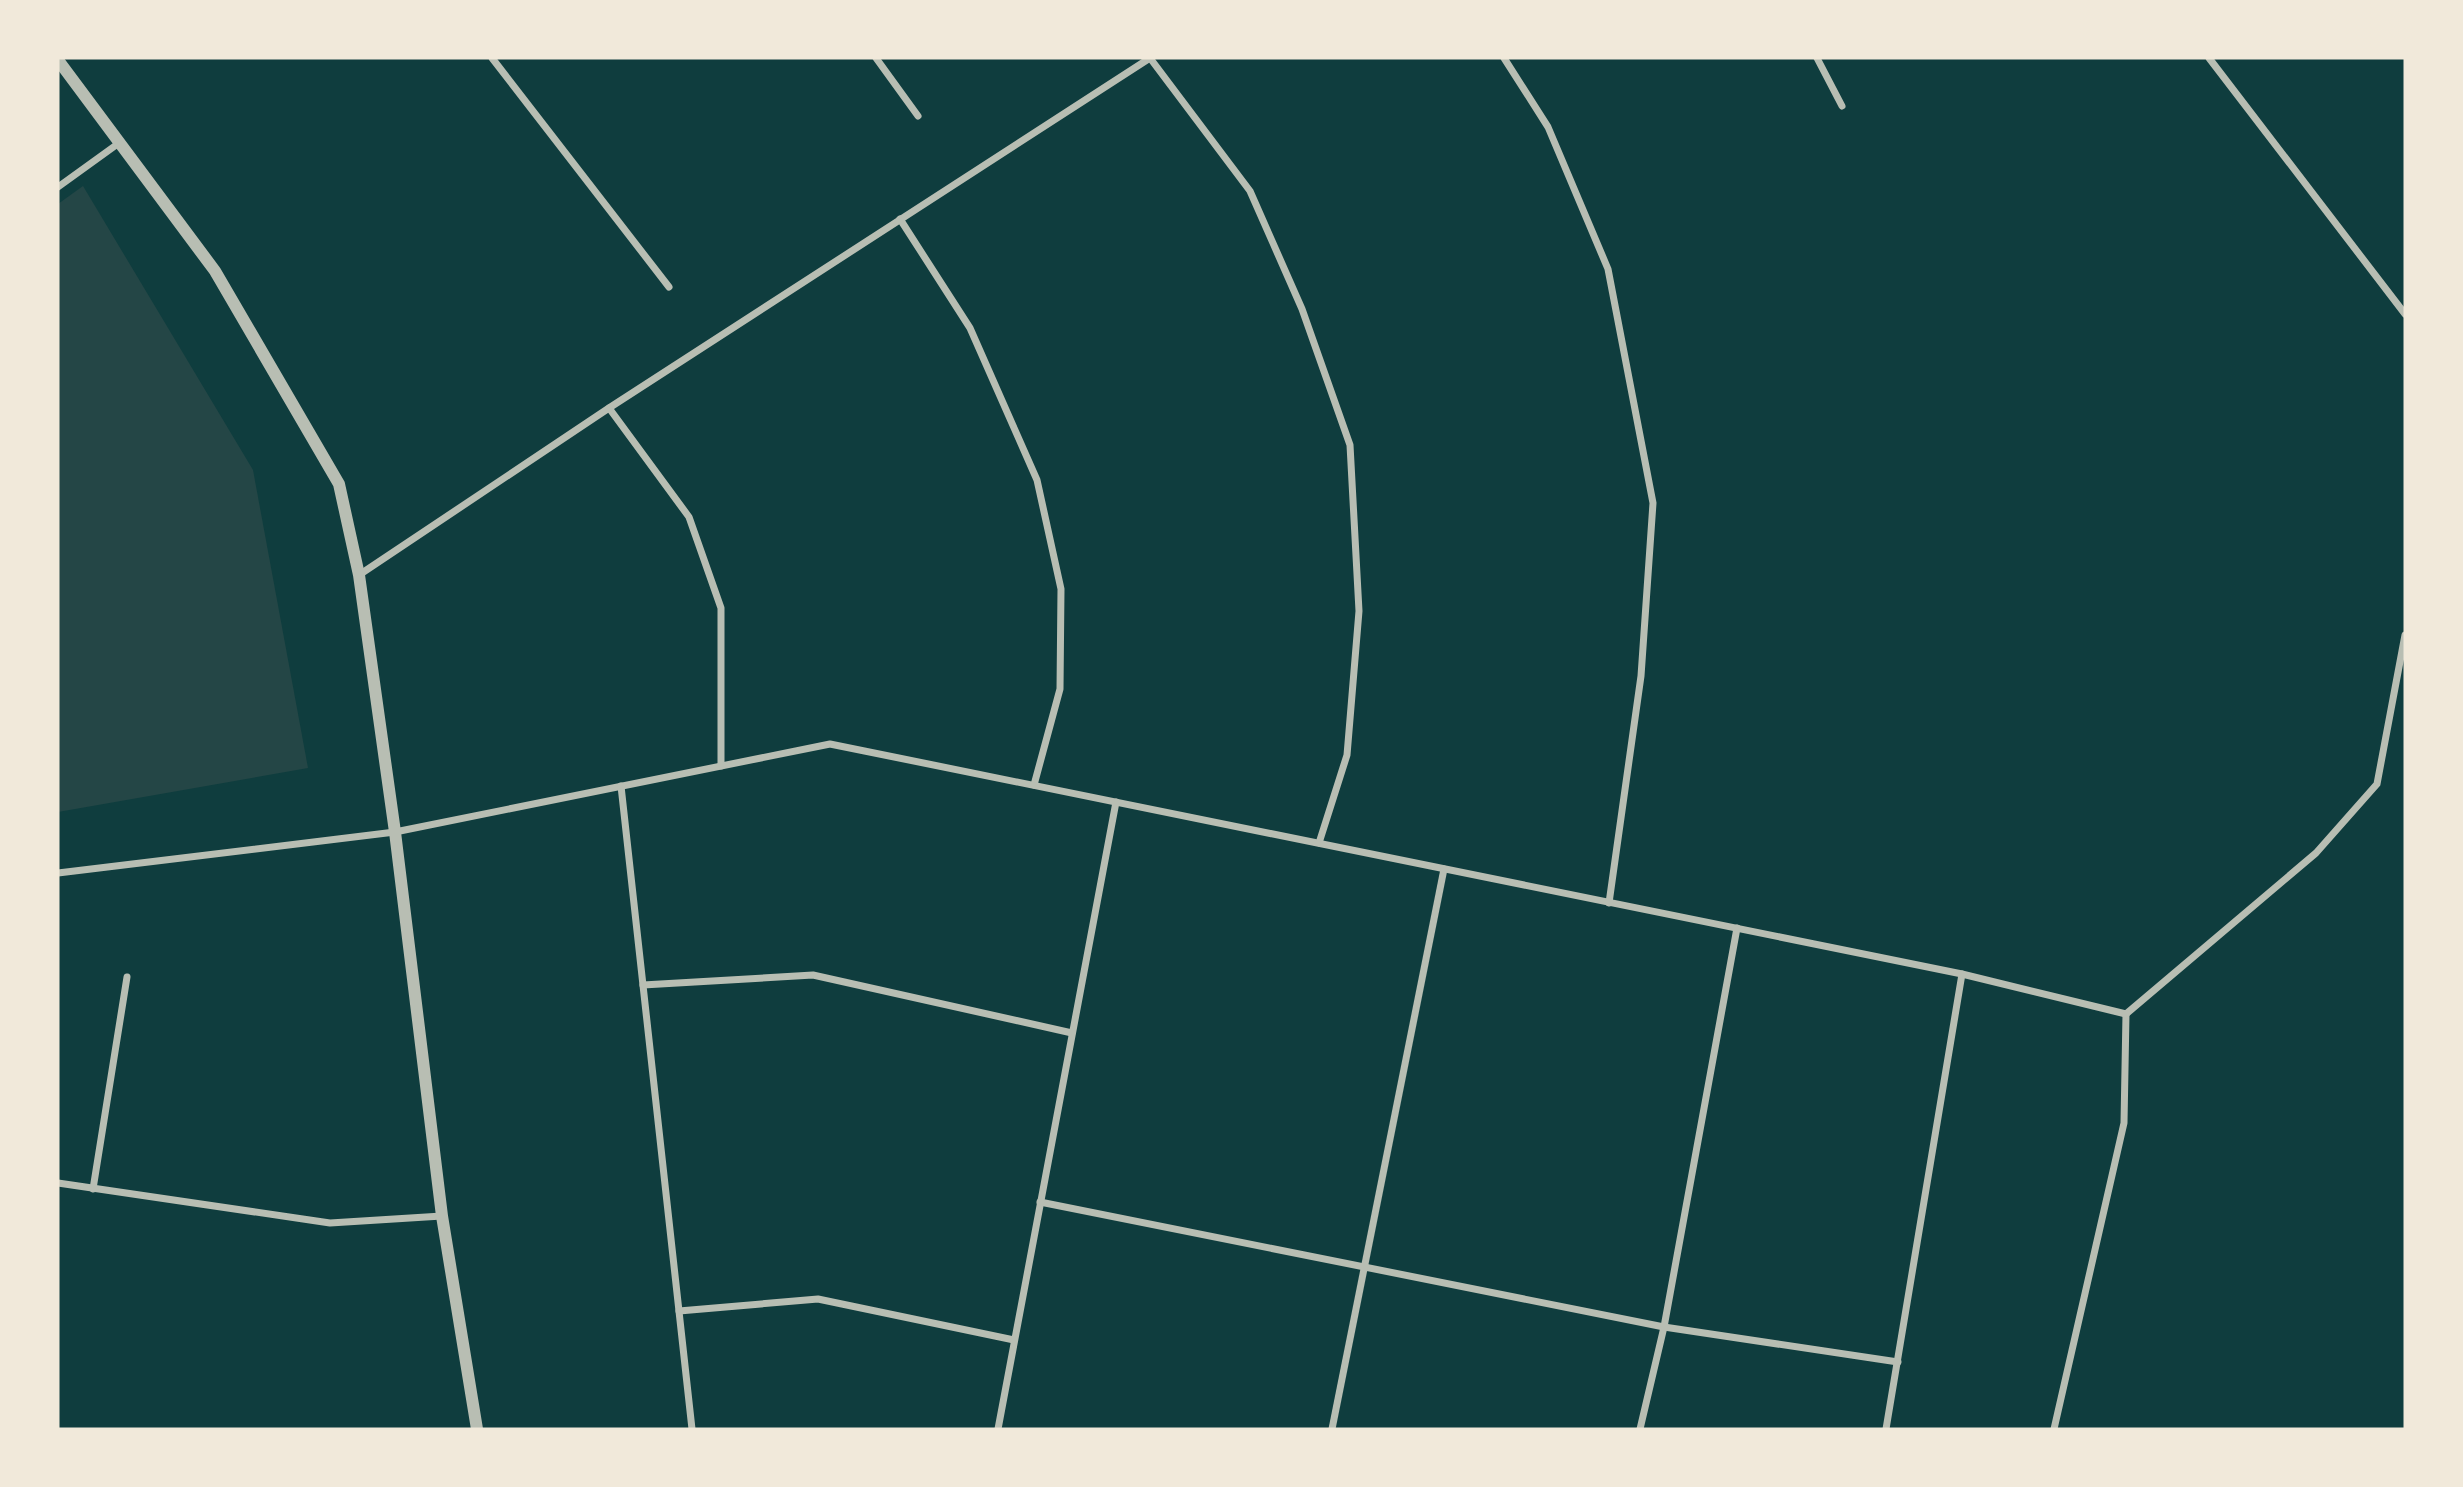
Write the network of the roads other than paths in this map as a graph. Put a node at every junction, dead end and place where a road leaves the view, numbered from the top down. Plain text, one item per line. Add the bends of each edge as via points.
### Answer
1 (492, 58) edge
2 (876, 58) edge
3 (1150, 58) edge
4 (1504, 58) edge
5 (1817, 58) edge
6 (2209, 58) edge
7 (58, 60) edge
8 (1842, 106) dead end
9 (918, 117) dead end
10 (119, 143) junction
11 (58, 187) edge
12 (900, 219) junction
13 (669, 287) dead end
14 (2405, 314) edge
15 (609, 408) junction
16 (359, 575) junction
17 (2405, 635) edge
18 (721, 766) junction
19 (1034, 785) junction
20 (621, 786) junction
21 (1116, 802) junction
22 (395, 832) junction
23 (1319, 844) junction
24 (1444, 869) junction
25 (58, 873) edge
26 (1609, 902) junction
27 (1737, 928) junction
28 (1962, 974) junction
29 (127, 977) dead end
30 (643, 985) junction
31 (2126, 1014) junction
32 (1072, 1033) junction
33 (58, 1183) edge
34 (93, 1189) junction
35 (1040, 1202) junction
36 (442, 1216) junction
37 (1365, 1267) junction
38 (679, 1311) junction
39 (1664, 1327) junction
40 (1014, 1340) junction
41 (1898, 1362) junction
42 (477, 1429) edge
43 (692, 1429) edge
44 (998, 1429) edge
45 (1332, 1429) edge
46 (1640, 1429) edge
47 (1886, 1429) edge
48 (2054, 1429) edge

1 - 13 street
2 - 9 street
3 - 12 street
3 - 23 street via 1250,191 1302,309 1350,445 1359,611 1347,755
4 - 26 street via 1548,127 1608,269 1653,503 1641,676
5 - 8 street
6 - 14 street
7 - 10 street
10 - 11 street
10 - 16 street via 215,271 339,484
12 - 15 street
12 - 19 street via 970,328 1037,480 1061,589 1060,689
15 - 16 street
15 - 18 street via 690,517 721,608
16 - 22 street
17 - 31 street via 2377,784 2316,853
18 - 19 street via 830,744
18 - 20 street
19 - 21 street
20 - 22 street
20 - 30 street
21 - 23 street
21 - 32 street
22 - 25 street
22 - 36 street
23 - 24 street
24 - 26 street
24 - 37 street
26 - 27 street
27 - 28 street
27 - 39 street
28 - 31 street
28 - 41 street
29 - 34 street
30 - 32 street via 813,975
30 - 38 street
31 - 48 street via 2124,1123
32 - 35 street
33 - 34 street
34 - 36 street via 330,1223
35 - 37 street
35 - 40 street
36 - 42 street
37 - 39 street
37 - 45 street
38 - 40 street via 818,1299
38 - 43 street
39 - 41 street
39 - 46 street
40 - 44 street
41 - 47 street

